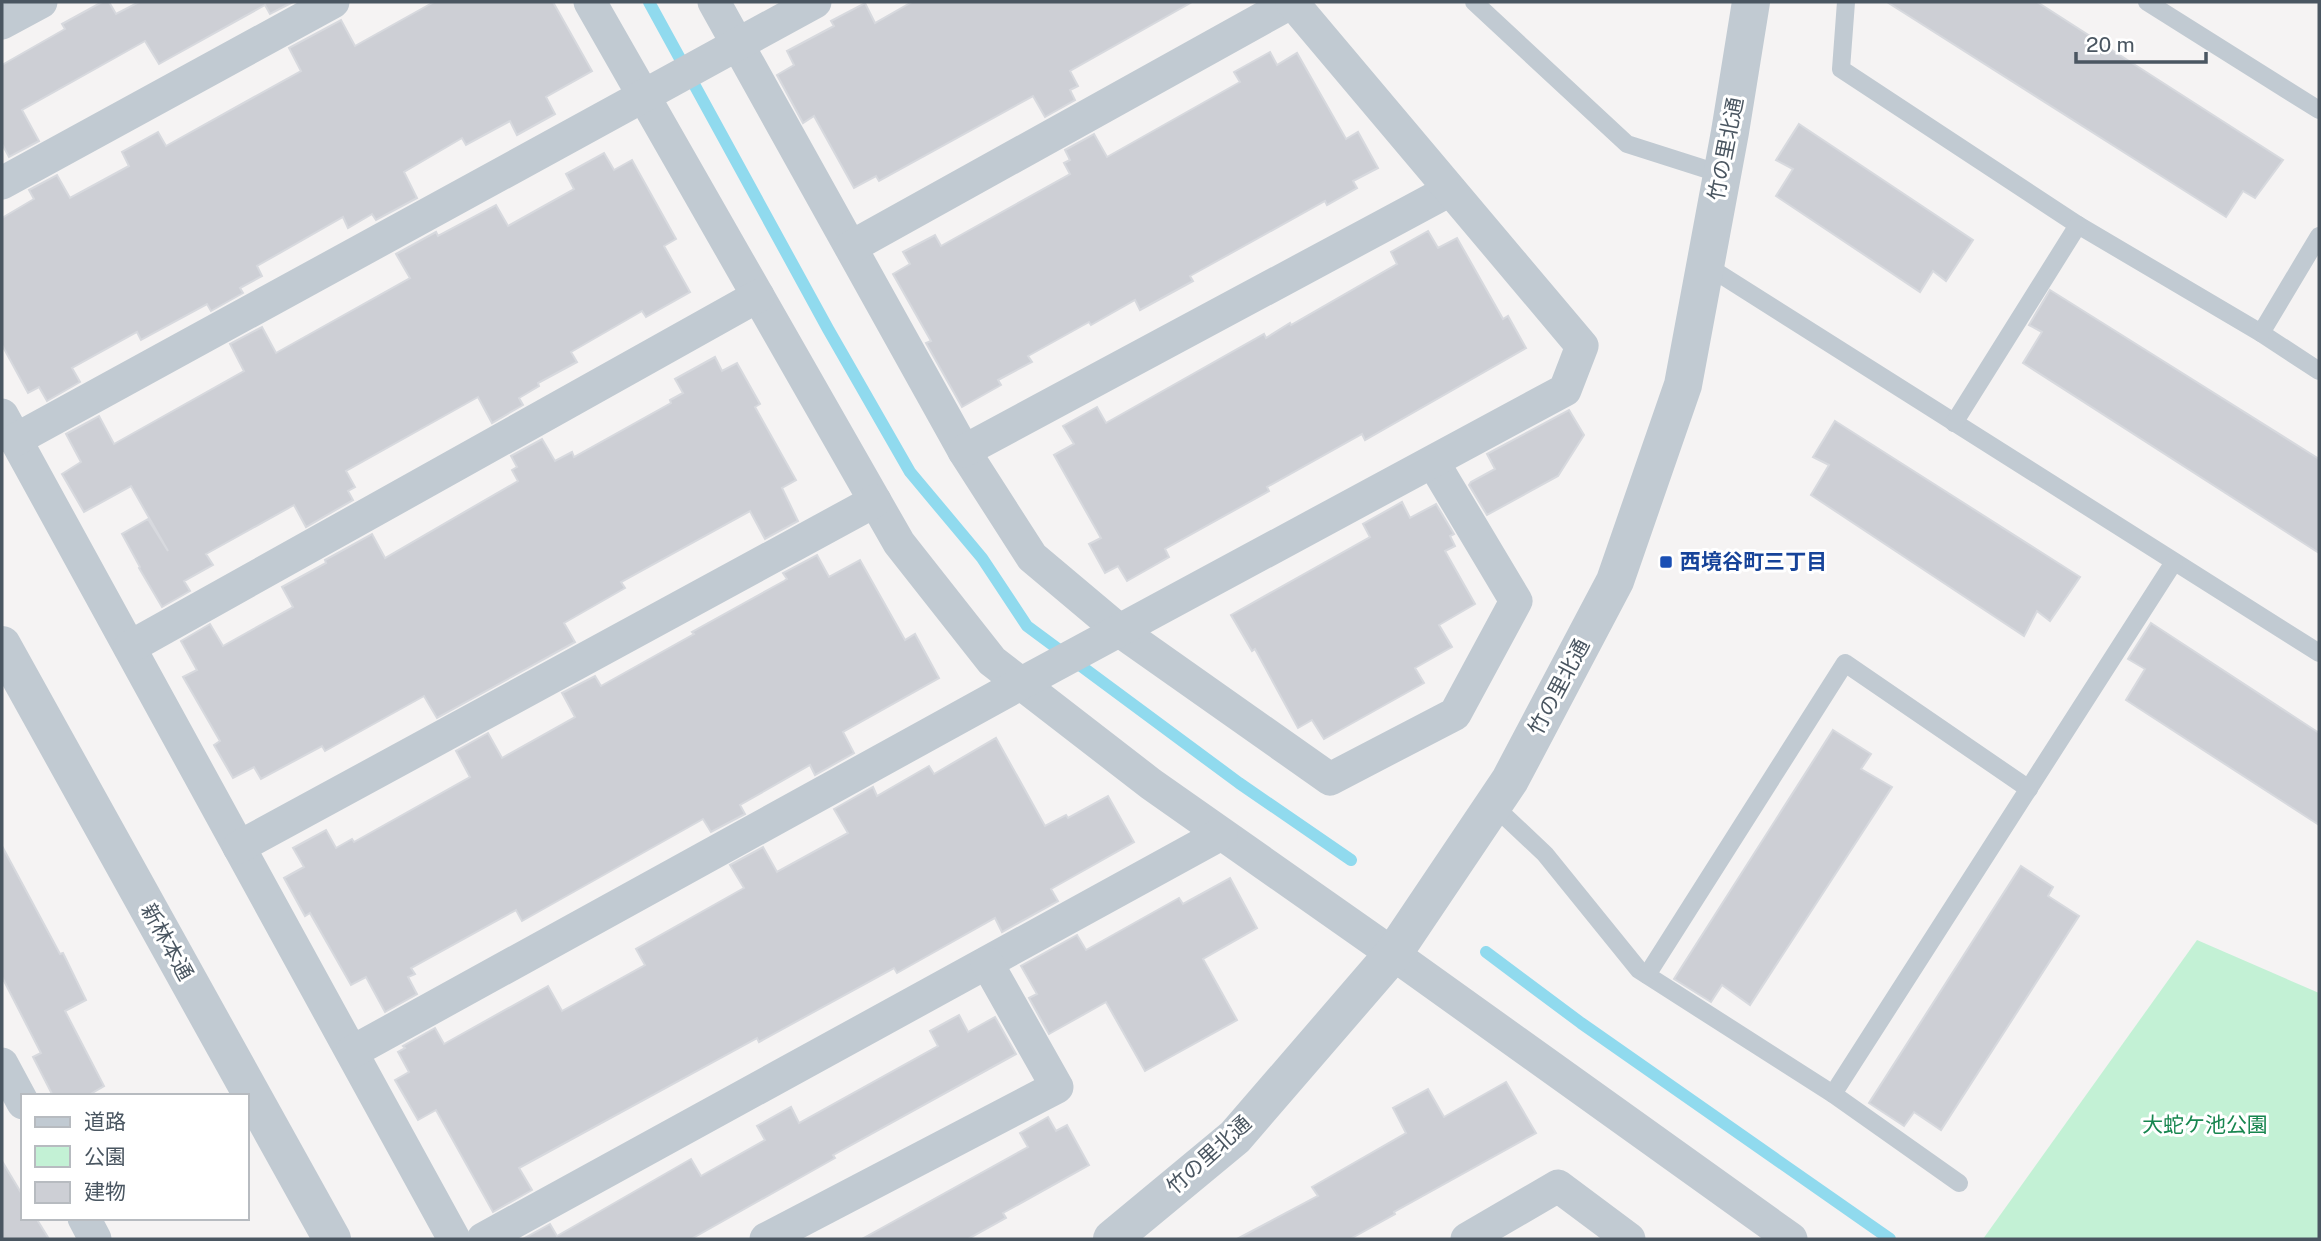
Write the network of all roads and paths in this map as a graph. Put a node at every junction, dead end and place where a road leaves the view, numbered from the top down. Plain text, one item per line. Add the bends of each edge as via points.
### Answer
1 (41, 2) edge
2 (333, 2) edge
3 (590, 2) edge
4 (714, 2) edge
5 (815, 2) edge
6 (1292, 2) edge
7 (1474, 2) edge
8 (1751, 2) edge
9 (1846, 2) edge
10 (2147, 2) edge
11 (2, 23) edge
12 (737, 44) junction
13 (643, 95) junction
14 (2319, 110) edge
15 (1721, 174) junction
16 (2, 183) edge
17 (1450, 190) junction
18 (2078, 225) junction
19 (2319, 236) edge
20 (851, 247) junction
21 (1704, 264) junction
22 (758, 296) junction
23 (2261, 333) junction
24 (2319, 371) edge
25 (1954, 423) junction
26 (8, 427) edge
27 (964, 451) junction
28 (1433, 462) junction
29 (875, 501) junction
30 (2174, 562) junction
31 (1120, 631) junction
32 (2, 645) edge
33 (130, 648) junction
34 (2319, 653) edge
35 (1020, 684) junction
36 (2029, 789) junction
37 (1493, 805) junction
38 (1221, 834) junction
39 (239, 847) junction
40 (1393, 954) junction
41 (987, 963) junction
42 (1647, 975) junction
43 (352, 1052) junction
44 (2, 1064) edge
45 (1833, 1094) junction
46 (21, 1099) edge
47 (21, 1112) edge
48 (2, 1123) edge
49 (1959, 1184) dead end
50 (85, 1220) edge
51 (95, 1239) edge
52 (332, 1239) edge
53 (454, 1239) edge
54 (483, 1239) edge
55 (766, 1239) edge
56 (1112, 1239) edge
57 (1467, 1239) edge
58 (1629, 1239) edge
59 (1791, 1239) edge

1 - 11 street
2 - 16 street
3 - 13 street
4 - 12 street
5 - 12 street
6 - 17 street
6 - 20 street
7 - 15 lane via 1627,144
8 - 15 street, 竹の里北通
9 - 18 lane via 1841,69
10 - 14 lane
12 - 13 street
12 - 20 street
13 - 22 street
13 - 26 street
15 - 21 street, 竹の里北通
17 - 27 street
17 - 28 street via 1582,346 1565,390
18 - 23 lane
18 - 25 lane
19 - 23 lane
20 - 27 street
21 - 25 lane
21 - 37 street, 竹の里北通 via 1683,385 1615,581
22 - 29 street
22 - 33 street
23 - 24 lane
25 - 30 lane
26 - 33 street
27 - 31 street via 1032,557
28 - 31 street
28 - 31 street via 1516,601 1455,714 1330,779
29 - 35 street via 899,543 992,661
29 - 39 street
30 - 34 lane
30 - 36 lane
31 - 35 street
32 - 52 street, 新林本通
33 - 39 street
35 - 38 street
35 - 43 street
36 - 42 lane via 1845,663
36 - 45 lane
37 - 40 street, 竹の里北通
37 - 42 lane via 1545,854
38 - 40 street
38 - 41 street
39 - 43 street
40 - 56 street, 竹の里北通 via 1235,1138
40 - 59 street
41 - 54 street
41 - 55 street via 1056,1087
42 - 45 lane
43 - 53 street
44 - 46 street
45 - 49 lane
47 - 48 street
50 - 51 street
57 - 58 street via 1558,1186

